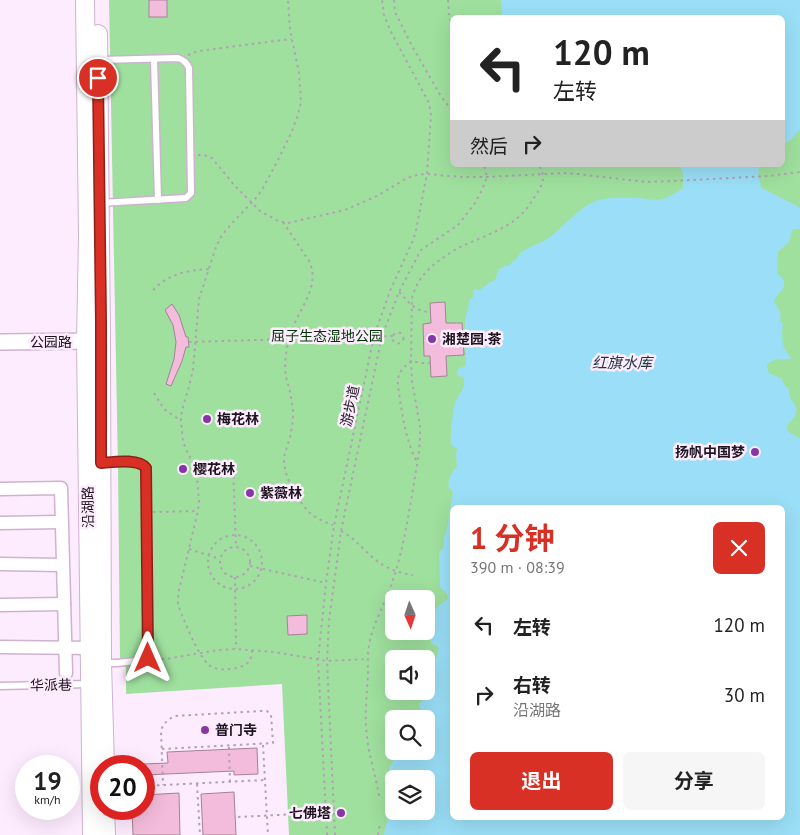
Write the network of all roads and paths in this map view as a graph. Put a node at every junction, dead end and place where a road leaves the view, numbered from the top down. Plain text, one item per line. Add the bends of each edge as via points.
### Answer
1 (86, 0) edge
2 (97, 0) edge
3 (288, 0) edge
4 (382, 0) edge
5 (394, 0) edge
6 (448, 0) edge
7 (450, 20) edge
8 (292, 39) junction
9 (154, 59) junction
10 (98, 60) junction
11 (183, 60) junction
12 (450, 108) edge
13 (191, 155) junction
14 (484, 167) edge
15 (540, 167) edge
16 (800, 172) edge
17 (427, 174) junction
18 (543, 175) junction
19 (487, 177) junction
20 (158, 200) junction
21 (100, 203) junction
22 (251, 203) junction
23 (283, 222) junction
24 (209, 269) junction
25 (153, 290) dead end
26 (399, 292) junction
27 (411, 304) junction
28 (429, 312) dead end
29 (374, 336) junction
30 (382, 336) junction
31 (393, 336) junction
32 (289, 339) junction
33 (0, 342) edge
34 (94, 342) junction
35 (189, 342) dead end
36 (196, 342) junction
37 (411, 361) junction
38 (434, 363) dead end
39 (154, 393) dead end
40 (181, 421) junction
41 (417, 462) junction
42 (101, 463) junction
43 (233, 463) dead end
44 (0, 489) edge
45 (198, 511) junction
46 (146, 512) junction
47 (61, 522) junction
48 (0, 523) edge
49 (334, 526) junction
50 (341, 531) junction
51 (235, 535) junction
52 (236, 547) junction
53 (188, 549) junction
54 (209, 555) junction
55 (220, 558) junction
56 (0, 564) edge
57 (62, 565) junction
58 (250, 566) junction
59 (262, 569) junction
60 (396, 572) junction
61 (413, 575) dead end
62 (235, 577) junction
63 (326, 583) junction
64 (235, 590) junction
65 (64, 604) junction
66 (0, 605) edge
67 (0, 647) edge
68 (66, 648) junction
69 (90, 648) junction
70 (236, 649) junction
71 (252, 650) junction
72 (200, 653) junction
73 (368, 659) junction
74 (145, 660) junction
75 (318, 660) junction
76 (327, 661) junction
77 (102, 664) junction
78 (66, 673) dead end
79 (96, 684) junction
80 (0, 686) edge
81 (263, 744) junction
82 (229, 746) junction
83 (162, 749) junction
84 (103, 755) edge
85 (265, 780) junction
86 (230, 782) junction
87 (197, 784) junction
88 (155, 785) edge
89 (163, 785) junction
90 (379, 796) dead end
91 (335, 812) junction
92 (325, 813) junction
93 (267, 816) junction
94 (238, 817) dead end
95 (105, 820) edge
96 (380, 824) dead end
97 (92, 835) edge
98 (106, 835) edge
99 (200, 835) edge
100 (268, 835) edge
101 (327, 835) edge
102 (334, 835) edge
103 (378, 835) edge

1 - 34 main road, 沿湖路 via 88,226
2 - 10 main road, 沿湖路
3 - 8 path
4 - 17 path, 游步道 via 390,30 429,103
5 - 12 path via 395,12 412,46
6 - 7 path
8 - 11 path via 198,51
8 - 22 path via 299,73 301,102 298,115 270,176
9 - 10 lane
9 - 11 lane
9 - 20 lane
10 - 21 main road, 沿湖路
11 - 13 lane via 189,68
13 - 20 lane via 189,196
13 - 22 path via 212,158
14 - 19 path
15 - 18 path
16 - 18 path via 672,182 578,174
17 - 19 path
17 - 23 path via 407,178 345,210
17 - 29 path, 游步道 via 414,238
18 - 19 path
18 - 27 path via 542,186 515,220 445,256 422,276 414,288
19 - 26 path via 475,203 458,225 421,250
20 - 21 lane
21 - 34 main road, 沿湖路
22 - 23 path via 271,218
22 - 24 path via 222,235
23 - 32 path via 309,261 313,275 310,291
24 - 25 path via 176,274
24 - 36 path via 199,299
26 - 27 path
26 - 30 path
27 - 28 path via 417,310
27 - 37 path
29 - 30 path
29 - 32 path
29 - 49 path, 游步道
30 - 31 path
30 - 50 path
31 - 31 path via 397,343 403,339 400,333
32 - 36 path
32 - 49 path via 286,379 293,412 284,459 286,476 311,513
33 - 34 street, 公园路
34 - 42 main road, 沿湖路
34 - 69 main road, 沿湖路
35 - 36 path
36 - 40 path
37 - 38 path
37 - 41 path via 421,434
37 - 41 path via 397,380 410,447
39 - 40 path via 164,409
40 - 45 path via 183,442 197,478
41 - 60 path via 406,533
42 - 46 lane via 141,463 146,468
42 - 77 main road, 沿湖路
43 - 51 path
44 - 47 street via 60,488
45 - 46 path
45 - 53 path
46 - 74 lane via 148,658
47 - 48 street
47 - 57 street
49 - 63 path, 游步道
50 - 60 path via 383,566
50 - 76 path
51 - 52 path
51 - 54 path via 222,538
51 - 59 path via 249,538 259,548
52 - 55 path via 225,550
52 - 58 path via 247,552
53 - 54 path
53 - 72 path via 178,605
54 - 55 path
54 - 64 path via 208,568 214,579 223,587
55 - 62 path via 223,572
56 - 57 street
57 - 65 street
58 - 59 path
58 - 62 path via 244,574
59 - 63 path
59 - 64 path via 252,584
60 - 61 path
60 - 73 path via 376,622
62 - 64 path
63 - 75 path, 游步道
64 - 70 path
65 - 66 street
65 - 68 street
67 - 68 street
68 - 69 street
68 - 78 street
69 - 79 main road, 沿湖路
70 - 71 path
70 - 72 path
71 - 72 path via 251,658 244,666 220,669 213,668
71 - 75 path
72 - 74 path
73 - 76 path
73 - 90 path via 366,735
74 - 77 lane
75 - 76 path
75 - 92 path, 游步道
76 - 91 path
77 - 79 main road, 沿湖路
79 - 80 lane, 华派巷
79 - 84 main road, 沿湖路
79 - 97 main road, 沿湖路
81 - 82 path
81 - 83 path via 273,743 270,715 262,711 174,716 161,730
81 - 85 path
82 - 83 path
82 - 86 path
83 - 89 path
85 - 86 path
85 - 93 path
86 - 87 path
87 - 89 path
87 - 99 path
88 - 89 path
91 - 92 path
91 - 102 path
92 - 93 path
92 - 101 path, 游步道
93 - 94 path
93 - 100 path
95 - 98 main road
96 - 103 path

